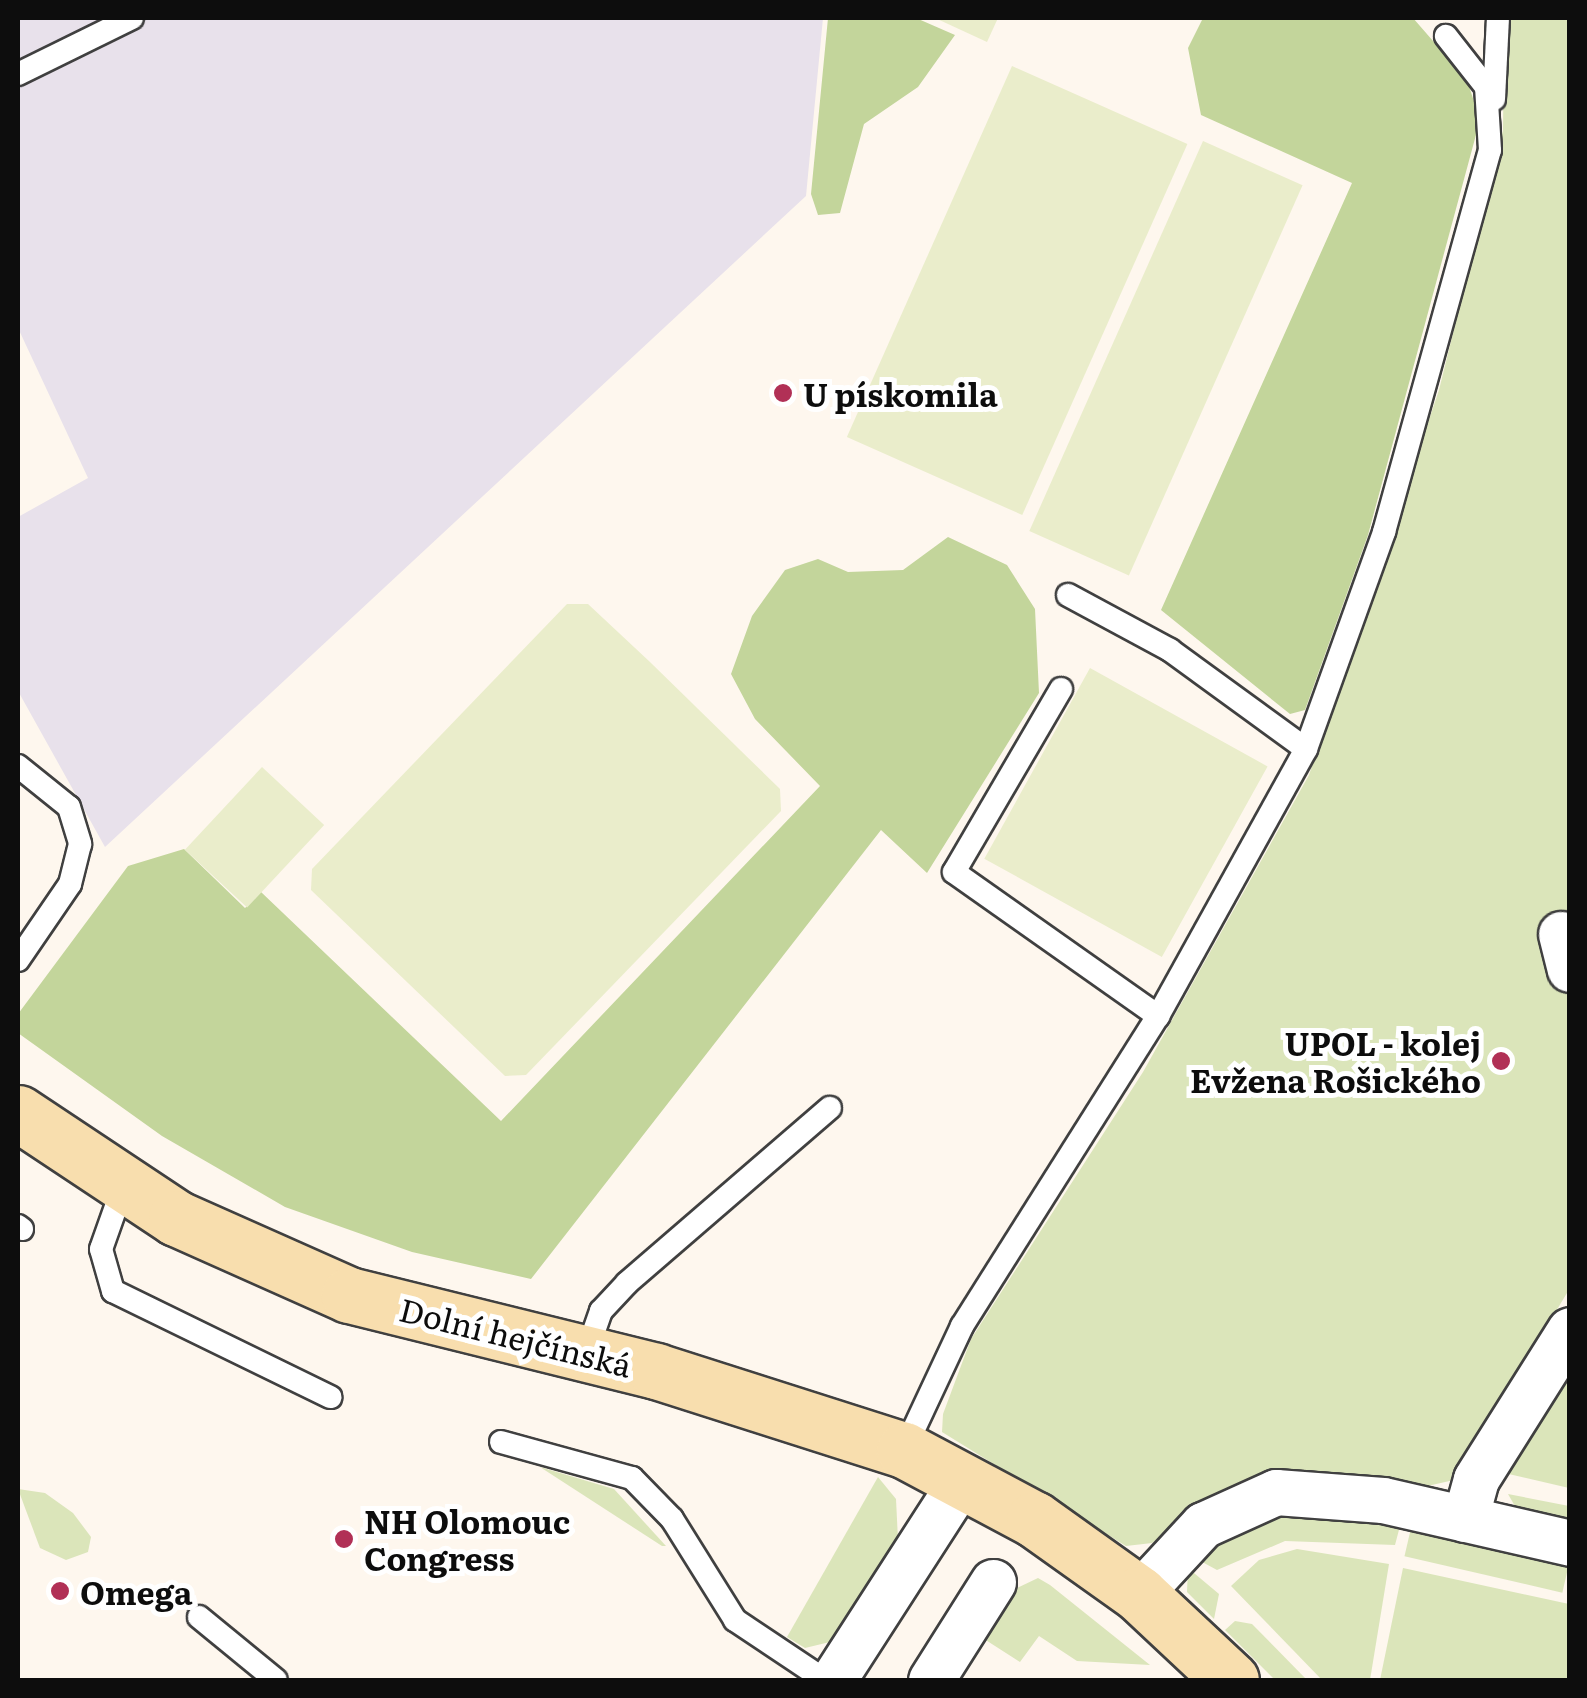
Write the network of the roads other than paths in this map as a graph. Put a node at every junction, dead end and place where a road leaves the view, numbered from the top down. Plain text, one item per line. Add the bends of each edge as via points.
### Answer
1 (132, 18) edge
2 (1498, 18) edge
3 (1446, 36) dead end
4 (18, 74) edge
5 (1493, 107) junction
6 (1068, 595) dead end
7 (1061, 689) dead end
8 (1306, 749) junction
9 (18, 766) edge
10 (18, 960) edge
11 (1158, 1016) junction
12 (830, 1108) dead end
13 (18, 1113) edge
14 (123, 1187) junction
15 (586, 1354) junction
16 (1569, 1356) edge
17 (330, 1397) dead end
18 (501, 1442) dead end
19 (904, 1450) junction
20 (963, 1478) junction
21 (1466, 1519) junction
22 (1570, 1544) edge
23 (993, 1582) dead end
24 (1140, 1594) junction
25 (199, 1617) dead end
26 (276, 1680) edge
27 (825, 1680) edge
28 (833, 1680) edge
29 (931, 1680) edge
30 (1231, 1680) edge

1 - 4 lane
2 - 5 lane
3 - 5 lane
5 - 8 lane via 1419,411
6 - 8 lane via 1170,650
7 - 11 lane via 954,872
8 - 11 lane
9 - 10 lane via 69,807 80,844 70,884
11 - 19 lane via 962,1326
12 - 15 lane via 627,1284 601,1311
13 - 14 main road, Dolní hejčínská
14 - 15 main road, Dolní hejčínská via 349,1295
14 - 17 lane via 101,1249 113,1291
15 - 19 main road, Dolní hejčínská
16 - 21 street via 1476,1479
18 - 27 lane via 632,1478 672,1518 735,1620
19 - 20 main road, Dolní hejčínská
20 - 24 main road, Dolní hejčínská
20 - 28 street
21 - 22 street
21 - 24 street via 1336,1493 1276,1492 1203,1525
23 - 29 street
24 - 30 main road, Dolní hejčínská
25 - 26 lane

